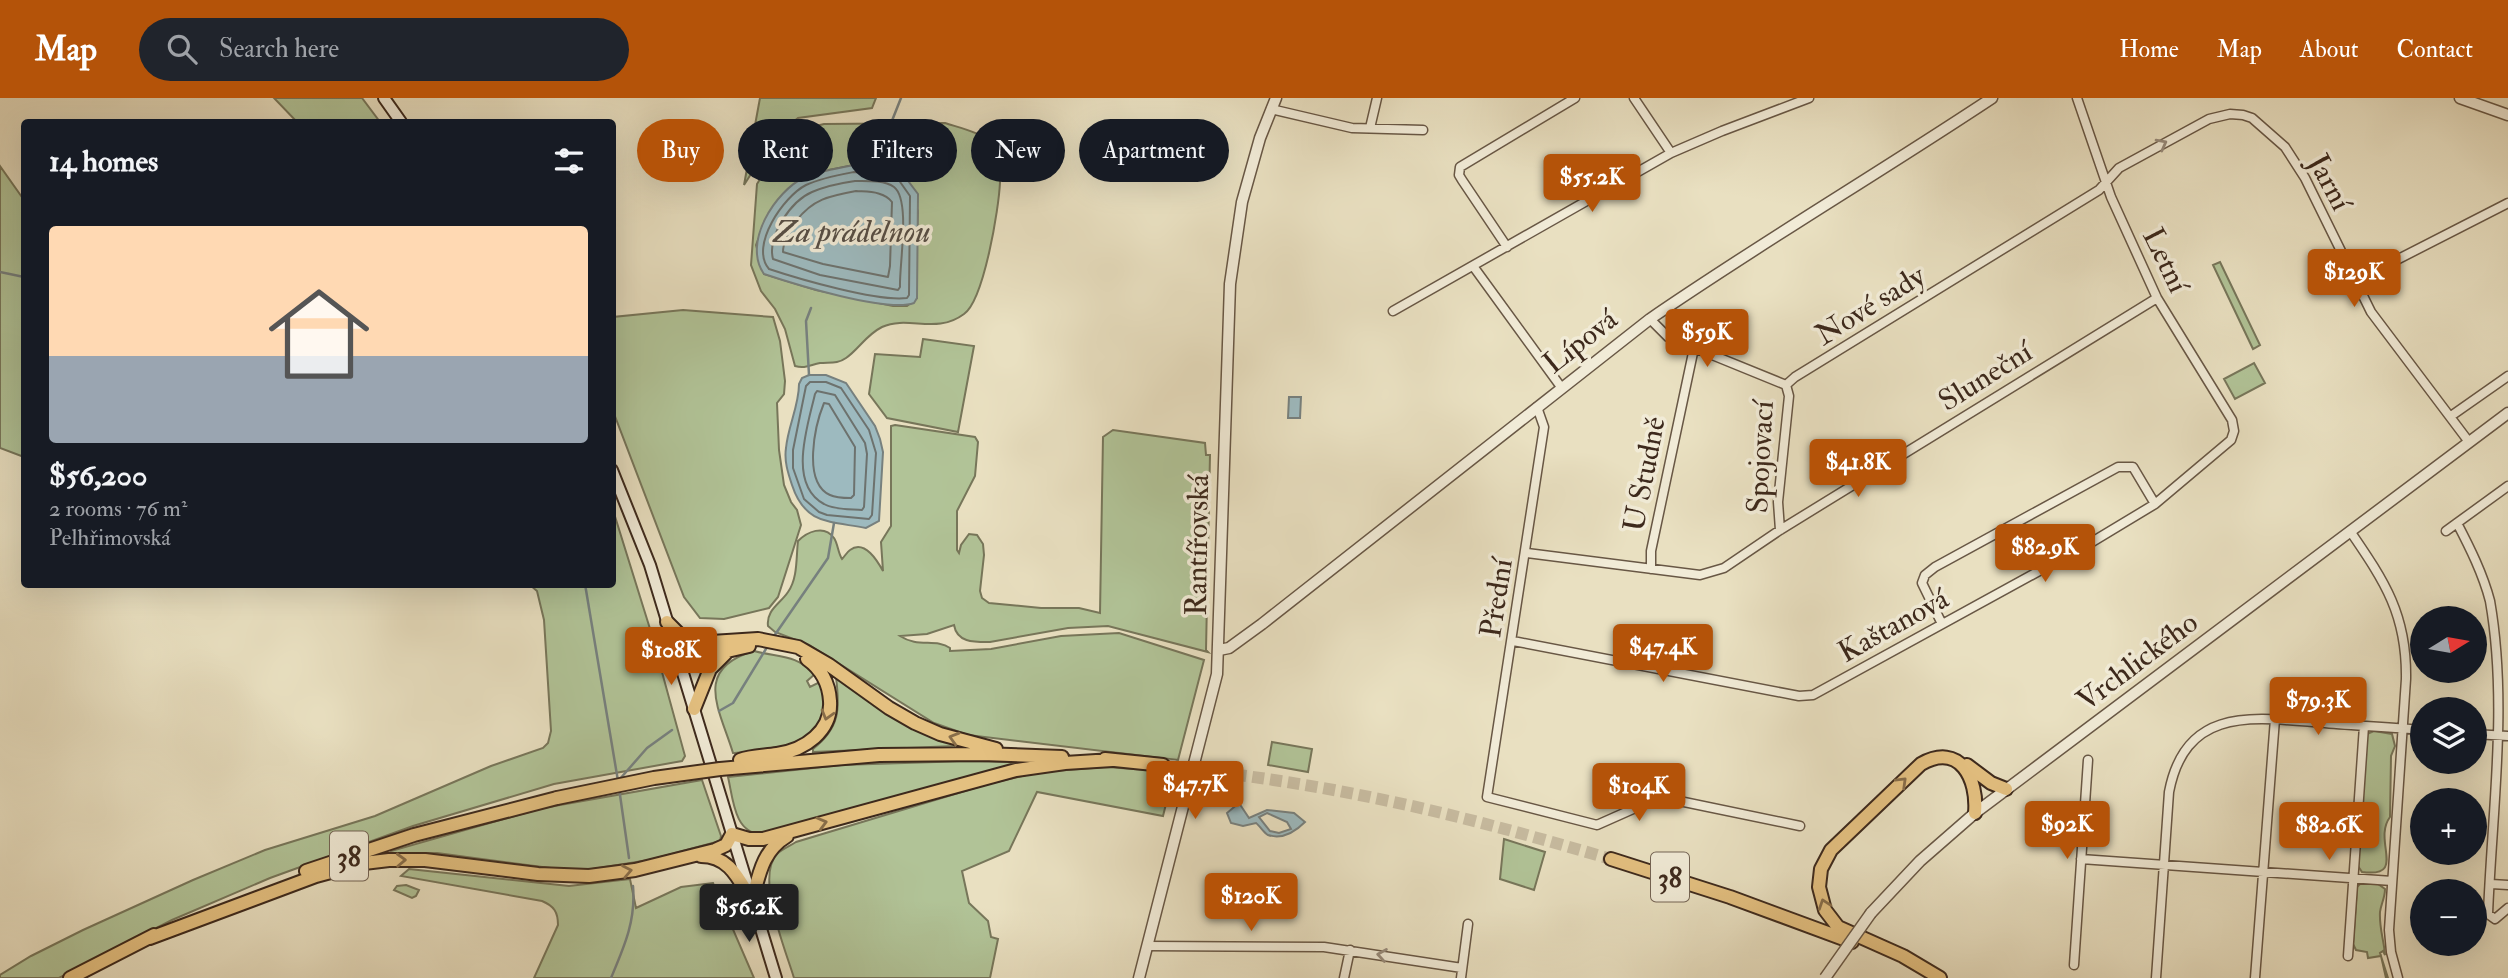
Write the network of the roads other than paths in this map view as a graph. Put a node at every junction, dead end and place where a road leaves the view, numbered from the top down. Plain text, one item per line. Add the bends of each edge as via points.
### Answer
1 (384, 98) edge
2 (1276, 98) edge
3 (1377, 98) edge
4 (1575, 98) edge
5 (1634, 98) edge
6 (1809, 98) edge
7 (1992, 98) edge
8 (2077, 98) edge
9 (2460, 98) edge
10 (1271, 109) junction
11 (2508, 116) edge
12 (399, 119) edge
13 (1370, 128) junction
14 (1423, 130) dead end
15 (1671, 153) junction
16 (2105, 181) junction
17 (2508, 203) edge
18 (1507, 247) junction
19 (1474, 266) junction
20 (2348, 266) junction
21 (2157, 298) junction
22 (1393, 311) dead end
23 (1650, 319) junction
24 (1694, 348) junction
25 (2508, 376) edge
26 (1786, 385) junction
27 (1561, 387) junction
28 (1537, 407) junction
29 (2508, 413) edge
30 (2451, 416) junction
31 (2234, 431) joint
32 (2469, 442) junction
33 (616, 480) edge
34 (2508, 486) edge
35 (2155, 504) junction
36 (2457, 523) junction
37 (1780, 530) junction
38 (2350, 531) junction
39 (2446, 531) dead end
40 (1527, 552) junction
41 (1651, 569) junction
42 (667, 622) junction
43 (1942, 624) junction
44 (1513, 641) junction
45 (696, 643) junction
46 (764, 643) junction
47 (785, 647) junction
48 (732, 649) junction
49 (1219, 650) junction
50 (677, 655) junction
51 (694, 709) junction
52 (2275, 719) junction
53 (2364, 726) junction
54 (2403, 728) junction
55 (2410, 729) edge
56 (2504, 736) edge
57 (1020, 755) junction
58 (762, 760) junction
59 (1112, 760) junction
60 (2088, 760) dead end
61 (1957, 761) junction
62 (1163, 765) tunnel mouth
63 (2006, 789) junction
64 (1975, 813) junction
65 (1800, 825) dead end
66 (798, 829) junction
67 (732, 834) junction
68 (689, 857) junction
69 (1611, 859) tunnel mouth
70 (2081, 859) junction
71 (2164, 865) junction
72 (2264, 872) junction
73 (2353, 878) junction
74 (2392, 881) junction
75 (2491, 884) junction
76 (2508, 885) edge
77 (752, 901) junction
78 (2508, 908) edge
79 (1468, 924) dead end
80 (150, 938) junction
81 (1147, 946) junction
82 (1350, 950) junction
83 (2348, 956) dead end
84 (2074, 965) dead end
85 (1462, 968) junction
86 (70, 978) edge
87 (776, 978) edge
88 (1139, 978) edge
89 (1344, 978) edge
90 (1461, 978) edge
91 (1825, 978) edge
92 (1940, 978) edge
93 (2156, 978) edge
94 (2255, 978) edge
95 (2398, 978) edge

1 - 12 main road
2 - 10 street, Rantířovská
3 - 13 street
4 - 18 street via 1460,167 1462,180
5 - 15 street
6 - 15 street
7 - 23 street, Lípová
8 - 16 street, Letní
9 - 11 street
10 - 13 street
10 - 49 street, Rantířovská via 1242,202 1230,284
13 - 14 street
15 - 18 street
16 -> 20 street, Jarní via 2119,168 2210,119 2243,114 2285,147
16 - 21 street, Letní
16 - 26 street, Nové sady via 2099,190
17 - 20 street via 2373,272
18 - 19 street
19 - 22 street
19 - 27 street
20 - 30 street, Jarní via 2371,312
21 - 31 street, Letní via 2232,420
21 - 37 street, Sluneční
23 - 24 street via 1668,337
23 - 27 street, Lípová
24 - 26 street
24 - 41 street, U Studně
25 - 30 street
26 - 37 street, Spojovací
27 - 28 street, Lípová
28 - 40 street, Přední via 1545,427
28 - 49 street, Lípová via 1262,624
29 - 32 street, Vrchlického
30 - 32 street, Jarní
31 - 35 street, Kaštanová via 2231,440
32 - 38 street, Vrchlického
33 - 42 main road
34 - 36 street
35 - 43 street, Kaštanová
35 - 43 street via 2133,467 2118,467 1934,567 1922,583
36 - 39 street
36 - 56 street via 2483,579 2495,621
37 - 41 street, Sluneční via 1712,573
38 - 54 street via 2384,581 2403,635 2407,660
38 - 63 street, Vrchlického
40 - 41 street, Sluneční
40 - 44 street, Přední
42 - 45 main road
42 - 50 main road
43 - 44 street, Kaštanová via 1812,695 1798,696
44 - 65 street, Přední via 1487,797 1597,825 1660,797
45 - 46 main road
45 - 50 main road
46 - 47 main road
46 - 48 main road
57 -> 47 main road via 915,723 807,652
47 -> 58 main road via 819,670 828,689 830,711 821,731 808,743
48 - 50 main road via 697,658
48 - 51 main road via 710,669
49 - 81 street, Rantířovská via 1213,695
50 - 51 main road
51 - 67 main road
52 - 53 street
52 - 71 street via 2241,719 2218,725 2182,753 2169,792
52 - 72 street
53 - 54 street
53 - 73 street
54 - 55 street
54 - 74 street
56 - 75 street
57 - 58 main road, 38
57 - 59 main road, 38
58 - 80 main road, 38, bridge via 557,798 436,828 345,857
59 - 62 main road, 38
66 -> 59 main road via 1016,770
60 - 70 street
61 - 63 main road
61 - 64 main road via 1973,782
92 -> 61 main road via 1838,927 1825,909 1819,879 1831,850 1921,764 1934,758
63 - 64 street, Vrchlického
64 - 91 street, Vrchlického, bridge via 1920,861 1871,913
66 - 67 main road via 756,839
66 - 77 main road via 768,851
67 - 68 main road via 721,848
67 - 77 main road
68 - 77 main road via 723,860
80 -> 68 main road via 316,876 364,863 436,860 578,877
69 - 92 main road, 38 via 1787,917
70 - 71 street
70 - 84 street
71 - 72 street
71 - 93 street
72 - 73 street
72 - 94 street
73 - 74 street
73 - 83 street
74 - 95 street via 2389,930
75 - 76 street
75 - 78 street via 2489,917 2495,919
77 - 87 main road
79 - 85 street
80 - 86 main road, 38
81 - 82 street
81 - 88 street, Rantířovská
85 -> 82 street
82 - 89 street
85 - 90 street

